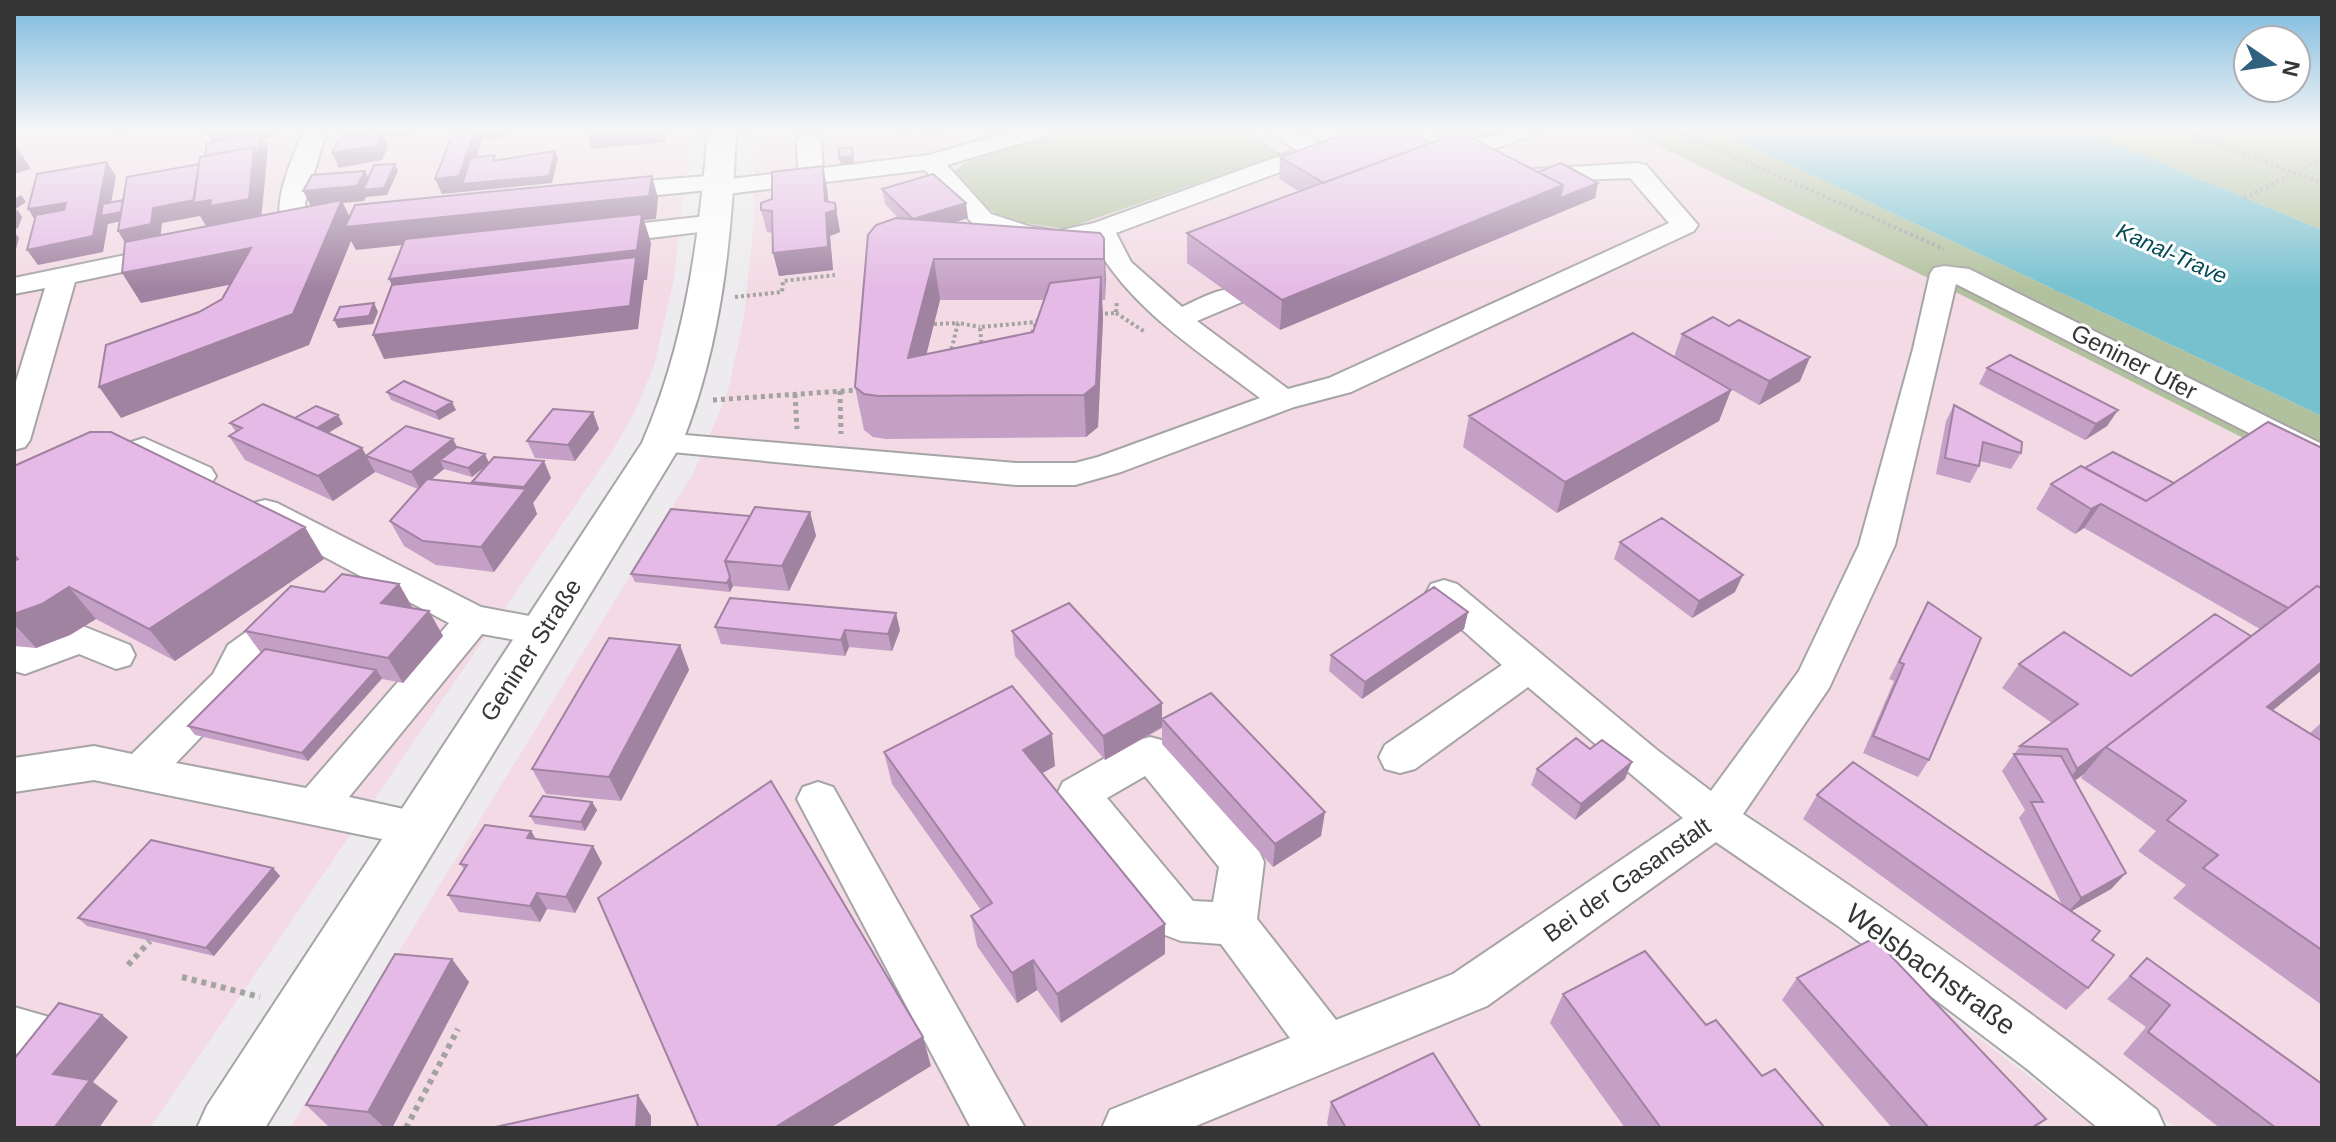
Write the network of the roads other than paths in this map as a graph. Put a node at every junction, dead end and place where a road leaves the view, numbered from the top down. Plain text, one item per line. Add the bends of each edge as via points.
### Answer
1 (298, 183) edge
2 (719, 183) edge
3 (786, 183) edge
4 (950, 183) edge
5 (1228, 183) edge
6 (1649, 183) edge
7 (590, 193) edge
8 (718, 198) junction
9 (1101, 230) junction
10 (265, 235) edge
11 (570, 239) edge
12 (190, 250) edge
13 (1949, 264) joint
14 (63, 275) junction
15 (14, 286) edge
16 (1232, 296) edge
17 (1178, 319) junction
18 (1283, 400) junction
19 (14, 440) edge
20 (662, 443) junction
21 (2322, 457) edge
22 (14, 490) edge
23 (367, 565) junction
24 (1444, 593) edge
25 (473, 619) junction
26 (543, 631) junction
27 (116, 655) dead end
28 (14, 657) edge
29 (1529, 666) junction
30 (1400, 757) dead end
31 (140, 773) junction
32 (14, 775) edge
33 (818, 799) dead end
34 (315, 808) junction
35 (1716, 819) junction
36 (416, 828) junction
37 (1233, 924) dead end
38 (14, 1030) edge
39 (1327, 1048) junction
40 (14, 1103) edge
41 (229, 1128) edge
42 (999, 1128) edge
43 (1128, 1128) edge
44 (2139, 1128) edge

1 - 10 street via 292,203 307,227
2 - 8 main road, Geniner Straße
3 - 8 street
4 - 9 street via 982,219 1023,233 1057,239
5 - 9 street
6 - 18 street via 1685,225 1340,385
7 - 8 street
8 - 11 street
8 - 20 main road, Geniner Straße via 697,347 682,402
9 - 17 street via 1120,266
12 - 14 street
13 - 21 street, Geniner Ufer via 1959,275
13 - 35 street, Bei der Gasanstalt via 1877,545 1815,678
14 - 15 street
14 - 19 street
16 - 17 street
17 - 18 street
18 - 20 street via 1075,474 1016,474
20 - 26 main road, Geniner Straße
22 - 23 street via 144,448
23 - 25 street
23 - 31 street via 242,655 227,684
24 - 29 street, Welsbachstraße
25 - 26 street
25 - 34 street
26 - 36 main road, Geniner Straße
27 - 28 street via 80,639 25,660
29 - 30 street
29 - 35 street, Welsbachstraße
31 - 32 street via 94,763
31 - 34 street
33 - 42 street
34 - 36 street
35 - 39 street, Bei der Gasanstalt via 1470,990
35 - 44 street, Welsbachstraße via 1867,921
36 - 41 main road, Geniner Straße
37 - 39 street
38 - 40 street via 46,1038 39,1071
39 - 43 street, Bei der Gasanstalt

